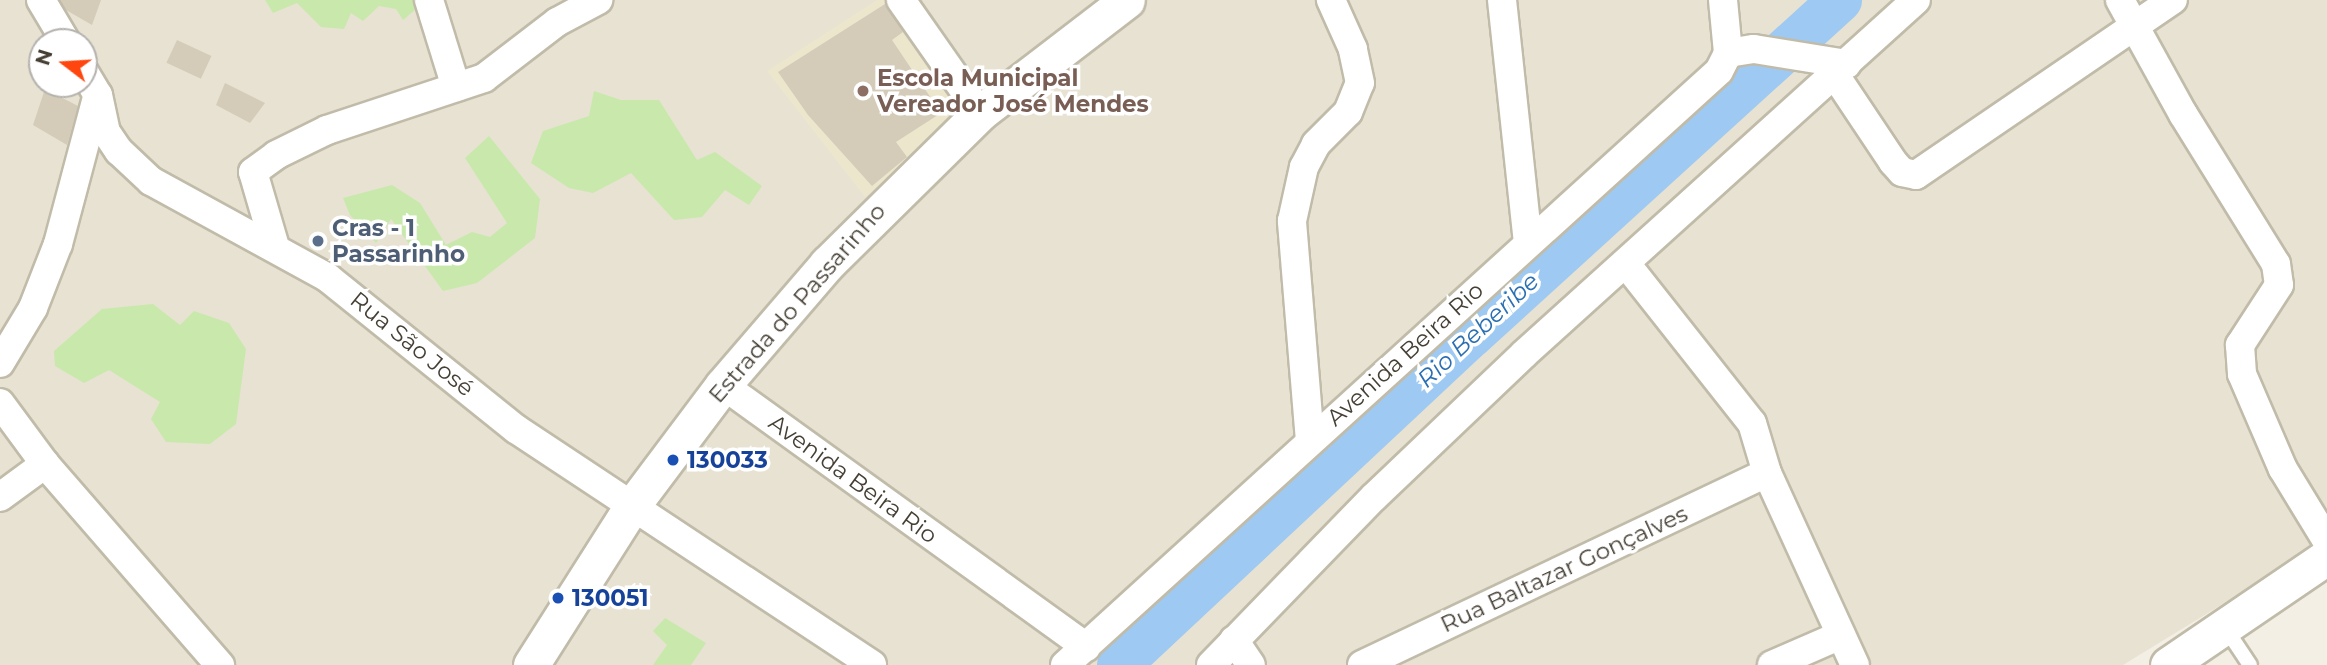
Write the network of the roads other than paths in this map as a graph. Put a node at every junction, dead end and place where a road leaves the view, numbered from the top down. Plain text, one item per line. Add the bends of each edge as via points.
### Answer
1 (41, 0) edge
2 (429, 0) edge
3 (598, 0) edge
4 (901, 0) edge
5 (1127, 0) edge
6 (1331, 0) edge
7 (1503, 0) edge
8 (1723, 0) edge
9 (1916, 0) edge
10 (2173, 0) edge
11 (2127, 12) edge
12 (58, 28) edge
13 (1735, 55) junction
14 (1835, 66) junction
15 (456, 87) junction
16 (88, 98) edge
17 (95, 98) edge
18 (980, 113) junction
19 (1528, 243) junction
20 (275, 247) junction
21 (1627, 265) junction
22 (0, 363) edge
23 (723, 385) junction
24 (0, 403) edge
25 (1310, 441) junction
26 (45, 464) junction
27 (1767, 473) junction
28 (0, 497) edge
29 (632, 506) junction
30 (2327, 541) edge
31 (2327, 557) edge
32 (2226, 629) junction
33 (1841, 635) junction
34 (1234, 640) junction
35 (1075, 656) edge
36 (220, 665) edge
37 (531, 665) edge
38 (872, 665) edge
39 (1211, 665) edge
40 (1251, 665) edge
41 (1362, 665) edge
42 (1772, 665) edge
43 (1855, 665) edge
44 (2168, 665) edge
45 (2250, 665) edge

1 - 12 street
2 - 15 street
3 - 15 street via 557,22 503,68
4 - 18 street
5 - 18 street, Estrada do Passarinho
6 - 25 street via 1353,49 1360,83 1348,112 1316,144 1304,167 1292,222
7 - 19 street
8 - 13 street
9 - 14 street
10 - 11 street
11 - 14 street via 1916,175 1902,172 1893,162
11 - 30 street via 2183,114 2276,264 2279,285 2240,345 2242,374 2283,469
13 - 14 street
13 - 19 street, Avenida Beira Rio via 1692,99
14 - 21 street
15 - 20 street via 327,130 253,172
16 - 22 street via 55,254 33,308
17 - 20 street, Rua São José via 101,124 112,142 150,180
18 - 23 street, Estrada do Passarinho via 881,206
19 - 25 street, Avenida Beira Rio
20 - 29 street, Rua São José via 328,278 516,429
21 - 27 street via 1752,424
21 - 34 street via 1374,497
23 - 29 street, Estrada do Passarinho
23 - 35 street, Avenida Beira Rio
24 - 26 street
25 - 35 street, Avenida Beira Rio
26 - 28 street
26 - 36 street
27 - 33 street
27 - 41 street, Rua Baltazar Gonçalves
29 - 37 street, Estrada do Passarinho
29 - 38 street, Rua São José
31 - 32 street
32 - 44 street
32 - 45 lane
33 - 42 street
33 - 43 street
34 - 39 street
34 - 40 street

